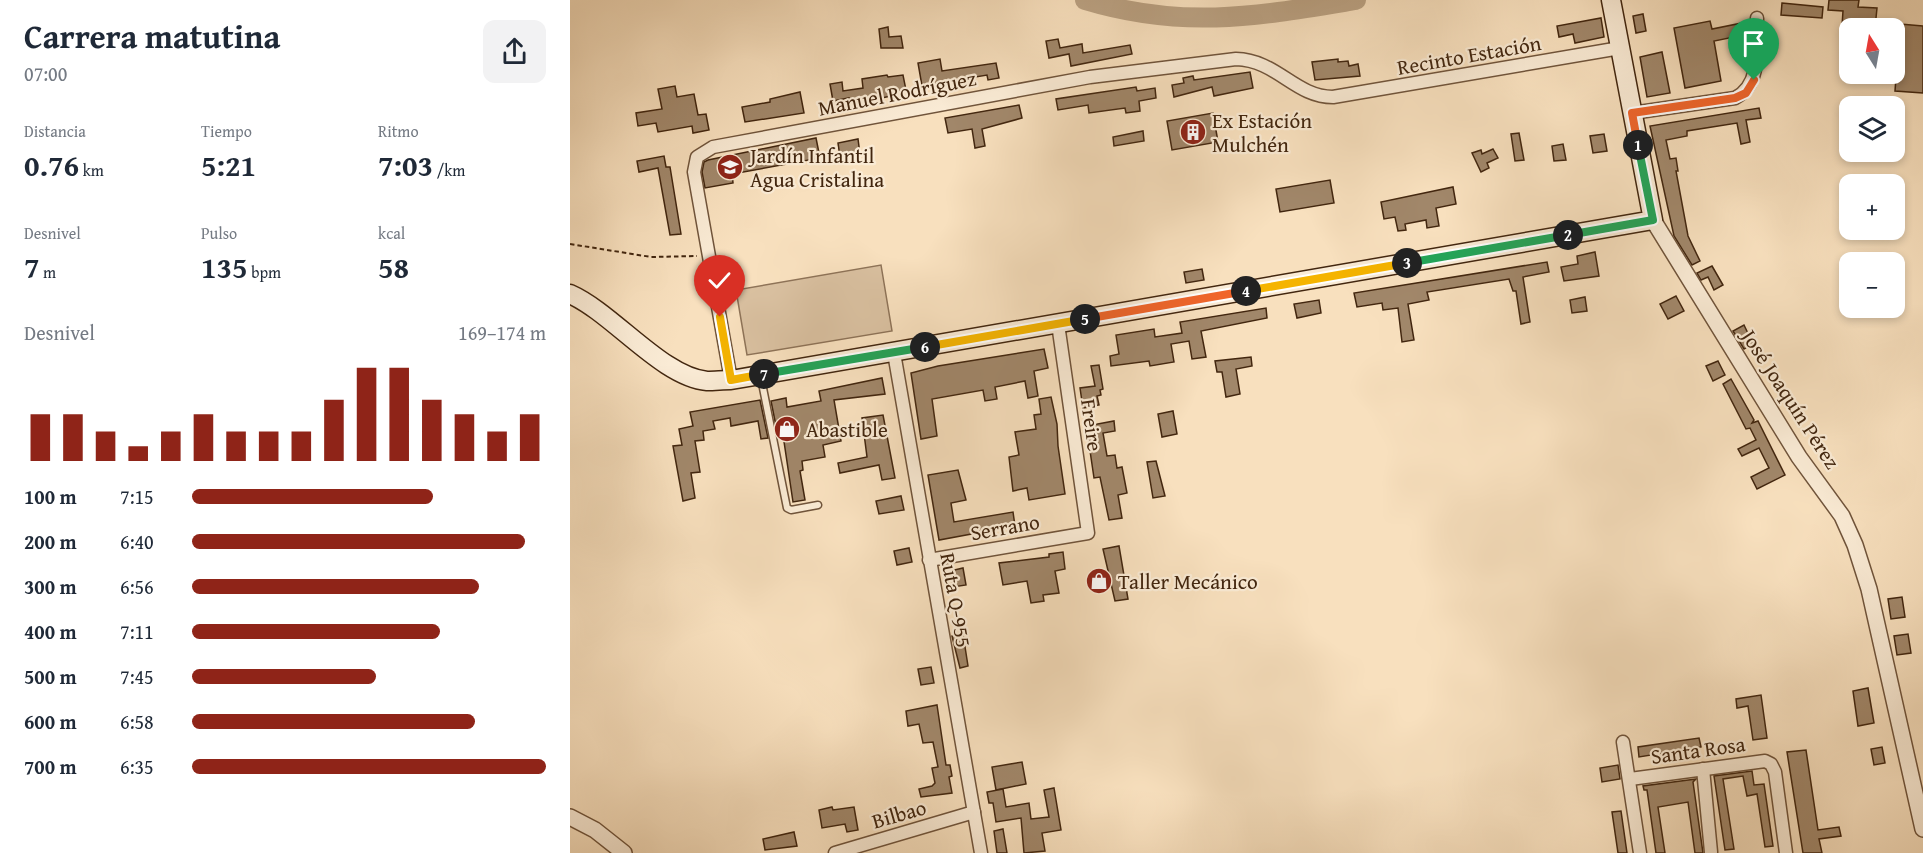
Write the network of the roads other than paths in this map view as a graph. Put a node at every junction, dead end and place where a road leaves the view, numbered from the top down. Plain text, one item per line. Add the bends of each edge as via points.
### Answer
1 (1612, 4) edge
2 (1757, 18) dead end
3 (1620, 48) junction
4 (1323, 97) joint
5 (1632, 113) junction
6 (1653, 220) junction
7 (570, 294) edge
8 (1058, 324) junction
9 (894, 352) junction
10 (760, 374) junction
11 (731, 380) junction
12 (818, 505) dead end
13 (1088, 532) joint
14 (929, 560) junction
15 (1623, 742) dead end
16 (1702, 769) junction
17 (1630, 779) junction
18 (974, 812) junction
19 (570, 817) edge
20 (1923, 829) edge
21 (1711, 852) edge
22 (624, 853) edge
23 (835, 853) edge
24 (981, 853) edge
25 (1640, 853) edge
26 (1786, 853) edge

1 - 3 main road, José Joaquín Pérez
2 - 5 street via 1754,80 1746,93 1735,98
3 - 4 street, Recinto Estación
3 - 5 main road, José Joaquín Pérez
4 - 11 street, Manuel Rodríguez via 1254,60 1236,59 1090,76 714,147 697,157 694,172
5 - 6 main road, José Joaquín Pérez
6 - 8 main road
6 - 20 street, José Joaquín Pérez via 1798,457 1842,516 1855,545 1869,589
7 - 11 main road via 604,315 657,358 687,375 706,381
8 - 9 main road
8 - 13 street, Freire
9 - 10 main road
9 - 14 street, Ruta Q-955
10 - 11 main road
10 - 12 lane via 787,508
13 - 14 street, Serrano
14 - 18 street, Ruta Q-955
15 - 17 street
16 - 17 street, Santa Rosa
16 - 21 street
16 - 26 street, Santa Rosa via 1765,761 1772,764
17 - 25 street
18 - 23 street, Bilbao
18 - 24 street, Ruta Q-955
19 - 22 street via 595,830

